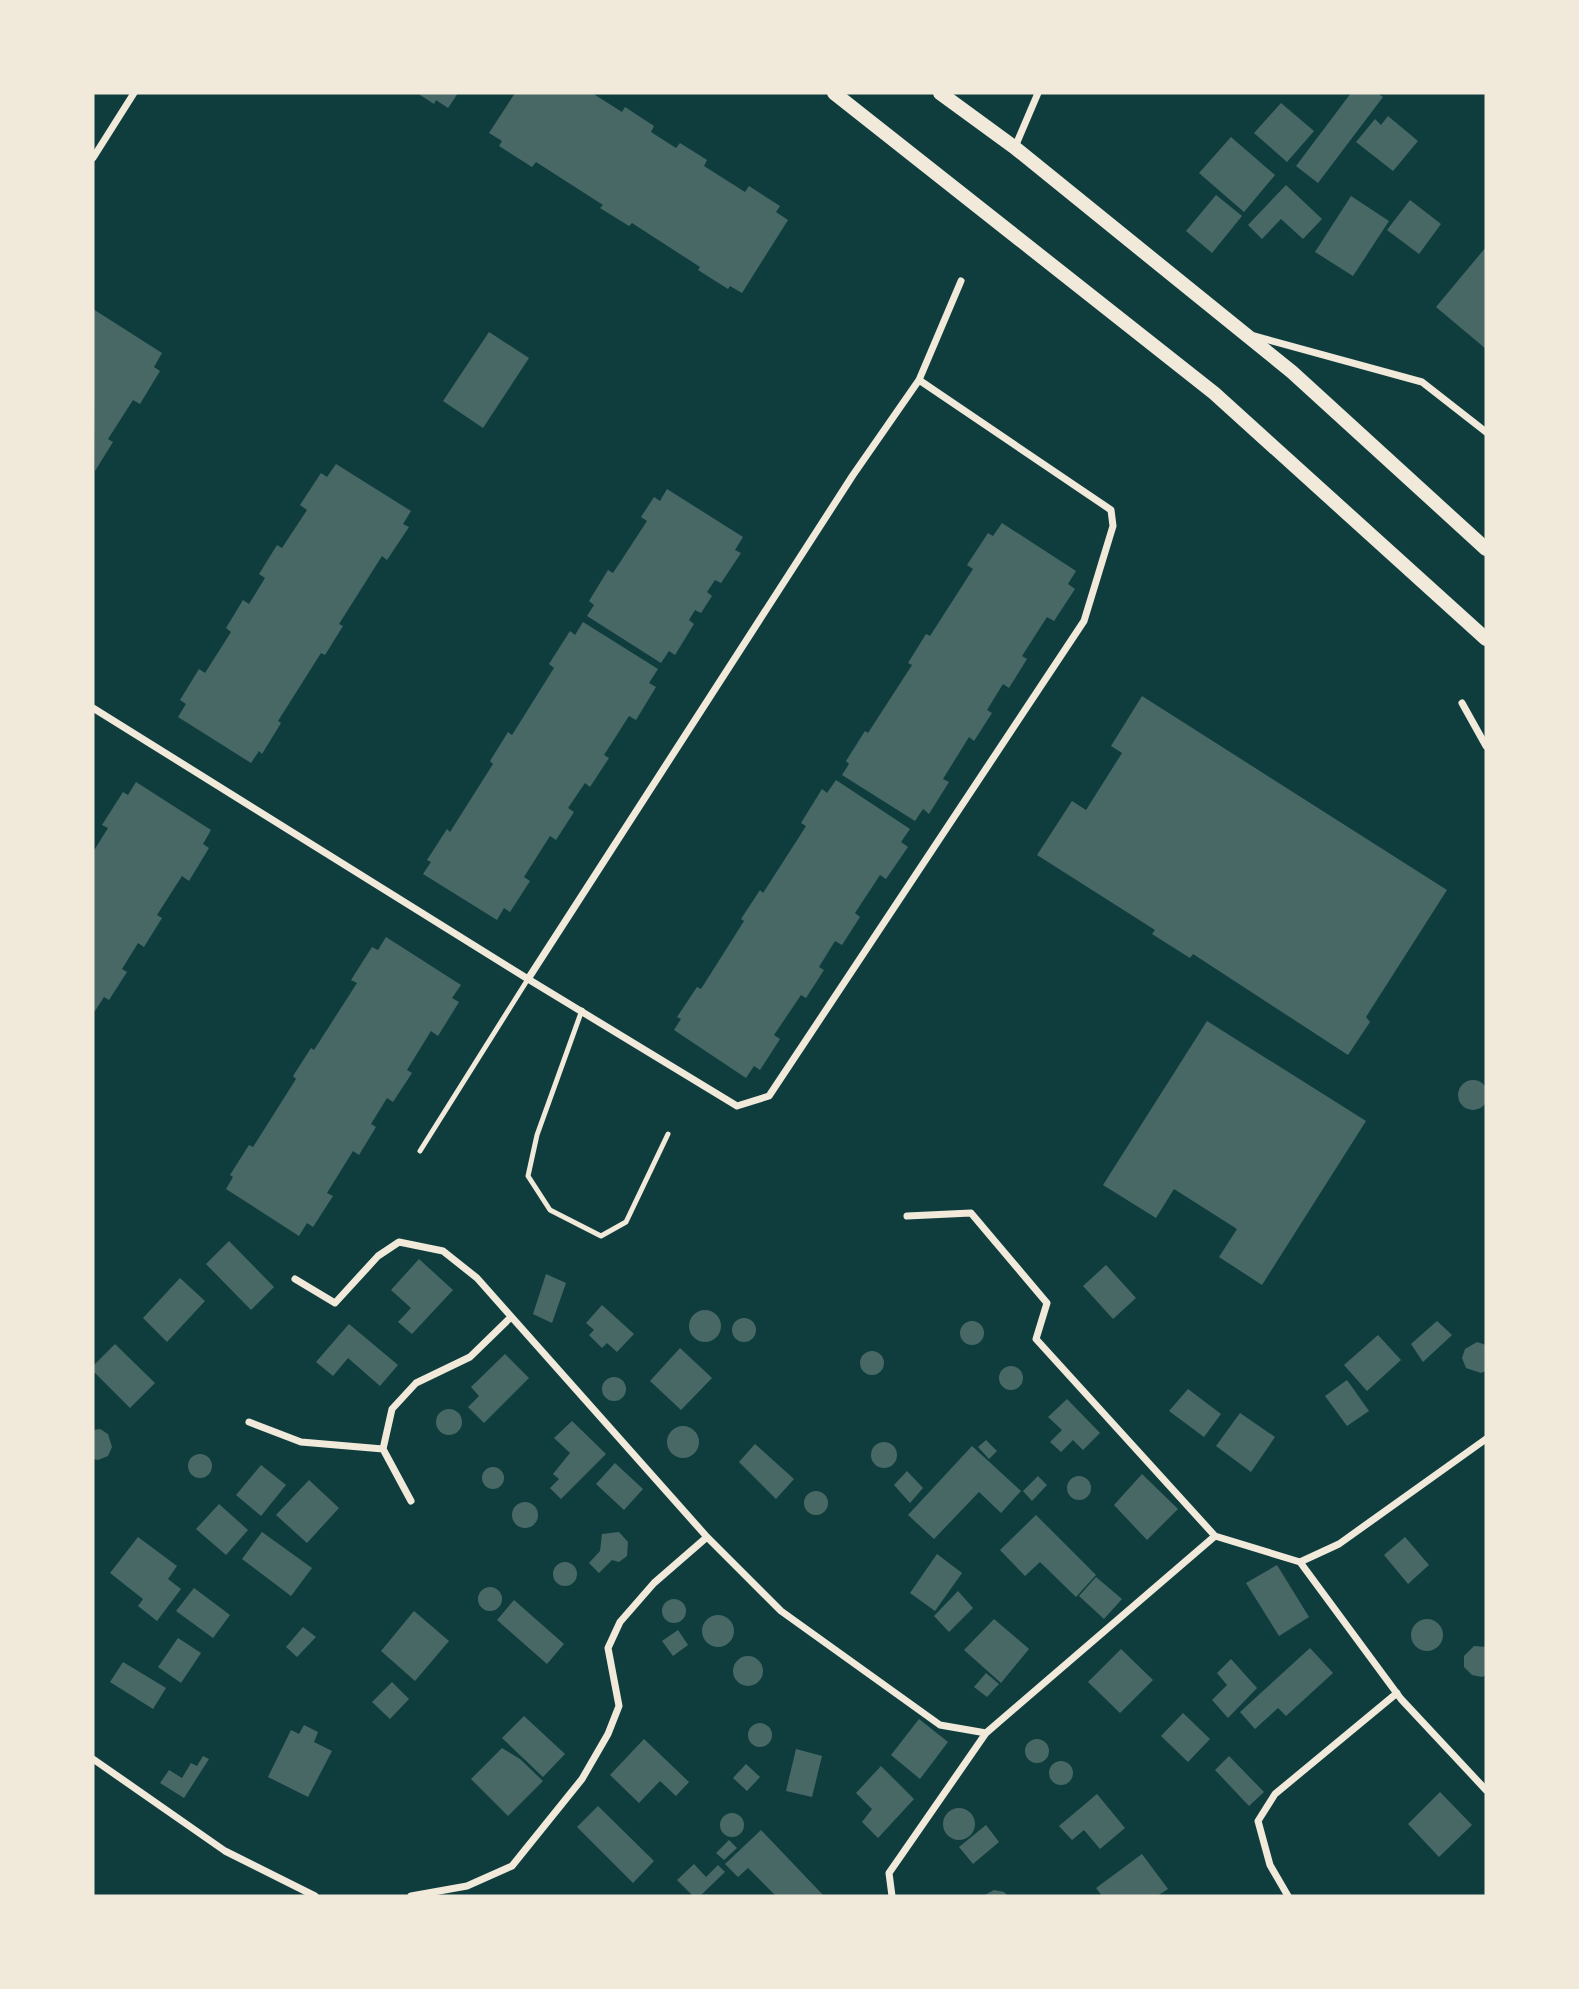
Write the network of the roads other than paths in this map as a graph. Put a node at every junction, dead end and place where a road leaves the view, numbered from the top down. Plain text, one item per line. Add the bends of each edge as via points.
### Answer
1 (134, 93) edge
2 (834, 93) edge
3 (940, 93) edge
4 (1038, 93) edge
5 (1014, 148) junction
6 (93, 158) edge
7 (961, 281) dead end
8 (1244, 333) junction
9 (919, 380) junction
10 (1486, 432) edge
11 (1486, 549) edge
12 (1486, 639) edge
13 (1462, 703) dead end
14 (93, 708) edge
15 (1486, 746) edge
16 (528, 979) junction
17 (582, 1010) junction
18 (668, 1134) dead end
19 (420, 1151) dead end
20 (906, 1216) dead end
21 (295, 1279) dead end
22 (510, 1318) junction
23 (249, 1422) dead end
24 (1486, 1439) edge
25 (383, 1449) junction
26 (411, 1501) dead end
27 (707, 1536) junction
28 (1215, 1536) junction
29 (1300, 1562) junction
30 (1397, 1693) junction
31 (986, 1733) junction
32 (93, 1759) edge
33 (1486, 1790) edge
34 (315, 1896) edge
35 (411, 1896) edge
36 (891, 1896) edge
37 (1287, 1896) edge

1 - 6 street
2 - 12 main road via 1214,394
3 - 5 main road
4 - 5 street
5 - 8 main road
7 - 9 street
8 - 10 street via 1422,382
8 - 11 main road
9 - 16 street
9 - 17 street via 1111,510 1113,526 1084,621 769,1096 737,1106
13 - 15 street
14 - 16 street
16 - 17 street
16 - 19 lane
17 - 18 lane via 537,1135 528,1176 550,1210 601,1236 626,1222
20 - 28 street via 971,1213 1047,1303 1036,1339
21 - 22 street via 335,1303 378,1256 399,1242 443,1251 478,1278
22 - 25 street via 470,1357 416,1383 392,1409
22 - 27 street
23 - 25 street via 301,1442
24 - 29 street via 1339,1544
25 - 26 street
27 - 31 street via 781,1611 940,1725
27 - 35 street via 654,1583 620,1622 608,1648 620,1706 608,1734 583,1779 512,1866 467,1886
28 - 29 street
28 - 31 street
29 - 30 street
30 - 33 street
30 - 37 street via 1275,1794 1258,1821 1270,1865
31 - 36 street via 889,1873
32 - 34 street via 225,1852

